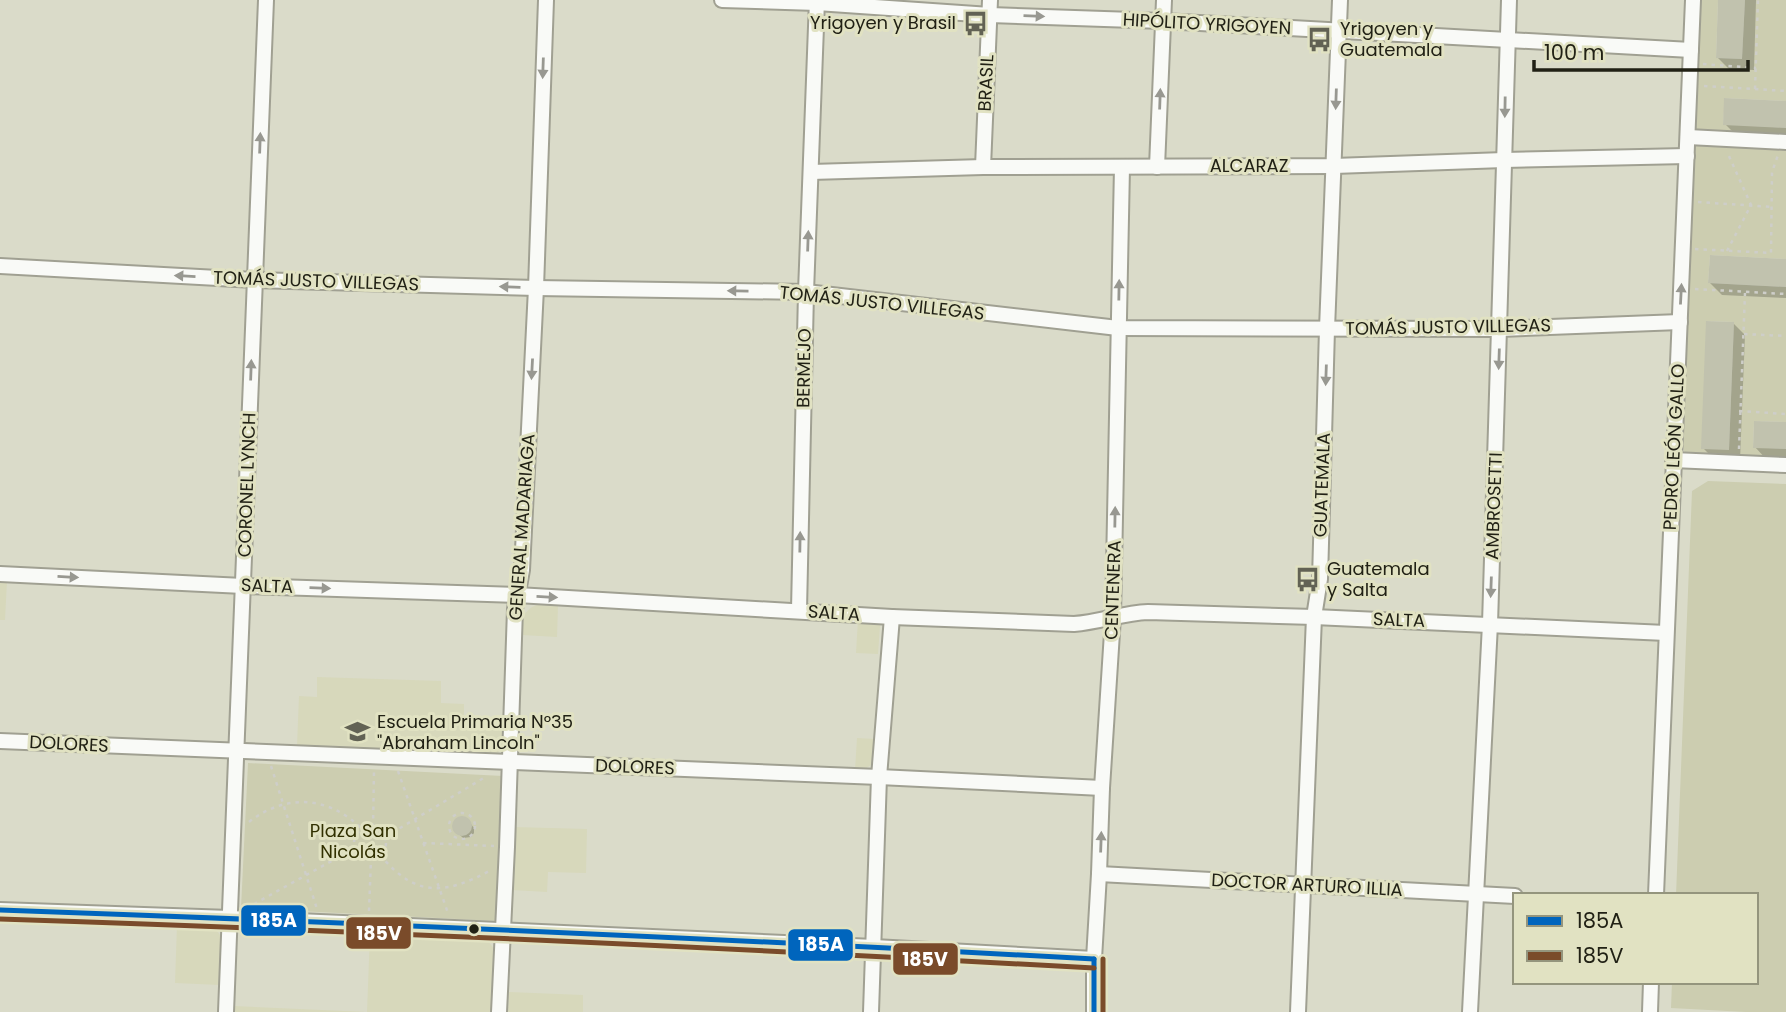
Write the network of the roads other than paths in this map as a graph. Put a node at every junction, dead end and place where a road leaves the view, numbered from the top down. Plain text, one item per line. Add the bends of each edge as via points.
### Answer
1 (266, 0) edge
2 (546, 0) edge
3 (722, 0) edge
4 (1164, 0) edge
5 (1340, 0) edge
6 (1509, 0) edge
7 (1693, 0) edge
8 (817, 1) edge
9 (990, 7) edge
10 (1163, 21) junction
11 (1339, 30) junction
12 (1507, 39) junction
13 (1691, 56) junction
14 (1688, 137) junction
15 (1785, 142) edge
16 (1687, 156) junction
17 (1504, 160) junction
18 (1334, 166) junction
19 (983, 167) junction
20 (1122, 167) junction
21 (1157, 167) junction
22 (811, 172) junction
23 (0, 266) edge
24 (254, 280) junction
25 (536, 288) junction
26 (806, 292) junction
27 (1680, 322) junction
28 (1118, 328) junction
29 (1327, 328) junction
30 (1500, 328) junction
31 (1673, 460) junction
32 (1786, 465) edge
33 (0, 574) edge
34 (243, 586) junction
35 (517, 595) junction
36 (799, 610) junction
37 (892, 617) junction
38 (1113, 617) junction
39 (1314, 617) junction
40 (1490, 624) junction
41 (1666, 633) junction
42 (0, 741) edge
43 (236, 752) junction
44 (509, 762) junction
45 (879, 777) junction
46 (1102, 789) junction
47 (1100, 874) junction
48 (1303, 885) junction
49 (1656, 893) edge
50 (1477, 894) junction
51 (1513, 896) edge
52 (0, 910) edge
53 (230, 918) junction
54 (503, 931) junction
55 (874, 947) junction
56 (1094, 960) junction
57 (1651, 984) edge
58 (226, 1012) edge
59 (499, 1012) edge
60 (871, 1012) edge
61 (1094, 1012) edge
62 (1298, 1012) edge
63 (1470, 1012) edge
64 (1650, 1012) edge

24 -> 1 street, CORONEL LYNCH
2 -> 25 street, GENERAL MADARIAGA
3 - 8 street, HIPÓLITO YRIGOYEN
4 - 10 street
5 - 11 street, GUATEMALA
6 - 12 street, AMBROSETTI
7 - 13 street, PEDRO LEÓN GALLO
8 - 9 street, HIPÓLITO YRIGOYEN
8 - 22 street, BERMEJO
9 -> 10 street, HIPÓLITO YRIGOYEN
9 - 19 street, BRASIL
10 - 11 street, HIPÓLITO YRIGOYEN
21 -> 10 street
11 - 12 street, HIPÓLITO YRIGOYEN
11 -> 18 street, GUATEMALA
12 - 13 street, HIPÓLITO YRIGOYEN
12 -> 17 street, AMBROSETTI
13 - 14 street, PEDRO LEÓN GALLO
14 - 15 street
14 - 16 street, PEDRO LEÓN GALLO
16 - 17 street, ALCARAZ
27 -> 16 street, PEDRO LEÓN GALLO
17 - 18 street, ALCARAZ
17 - 30 street, AMBROSETTI
18 - 21 street, ALCARAZ
18 - 29 street, GUATEMALA
19 - 20 street, ALCARAZ
19 - 22 street, ALCARAZ
20 - 21 street, ALCARAZ
28 -> 20 street, CENTENERA
26 -> 22 street, BERMEJO
24 -> 23 street, TOMÁS JUSTO VILLEGAS
25 -> 24 street, TOMÁS JUSTO VILLEGAS
34 -> 24 street, CORONEL LYNCH
26 -> 25 street, TOMÁS JUSTO VILLEGAS
25 -> 35 street, GENERAL MADARIAGA
26 - 28 street, TOMÁS JUSTO VILLEGAS
36 -> 26 street, BERMEJO
27 - 30 street, TOMÁS JUSTO VILLEGAS
27 - 31 street, PEDRO LEÓN GALLO
28 - 29 street, TOMÁS JUSTO VILLEGAS
38 -> 28 street, CENTENERA
29 - 30 street, TOMÁS JUSTO VILLEGAS
29 -> 39 street, GUATEMALA via 1320,579
30 -> 40 street, AMBROSETTI
31 - 32 street
31 - 41 street, PEDRO LEÓN GALLO
33 -> 34 street, SALTA
34 -> 35 street, SALTA
34 - 43 street, CORONEL LYNCH
35 -> 36 street, SALTA
35 - 44 street, GENERAL MADARIAGA
36 - 37 street, SALTA
37 - 38 street, SALTA via 1074,624
37 - 45 street
38 - 39 street, SALTA via 1131,612
38 - 46 street, CENTENERA
39 - 40 street, SALTA
39 - 48 street, GUATEMALA
40 - 41 street, SALTA
40 - 50 street, AMBROSETTI
41 - 49 street, PEDRO LEÓN GALLO
42 - 43 street, DOLORES
43 - 44 street, DOLORES
43 - 53 street, CORONEL LYNCH
44 - 45 street, DOLORES
44 - 54 street, GENERAL MADARIAGA
45 - 46 street, DOLORES
45 - 55 street
47 -> 46 street, CENTENERA
47 - 48 street, DOCTOR ARTURO ILLIA
47 - 56 street, CENTENERA
48 - 50 street, DOCTOR ARTURO ILLIA
48 - 62 street, GUATEMALA
50 - 51 street, DOCTOR ARTURO ILLIA
50 - 63 street, AMBROSETTI
52 - 53 street
53 - 54 street
53 - 58 street, CORONEL LYNCH
54 - 55 street
54 - 59 street, GENERAL MADARIAGA
55 - 56 street
55 - 60 street
56 - 61 street, CENTENERA
57 - 64 street

